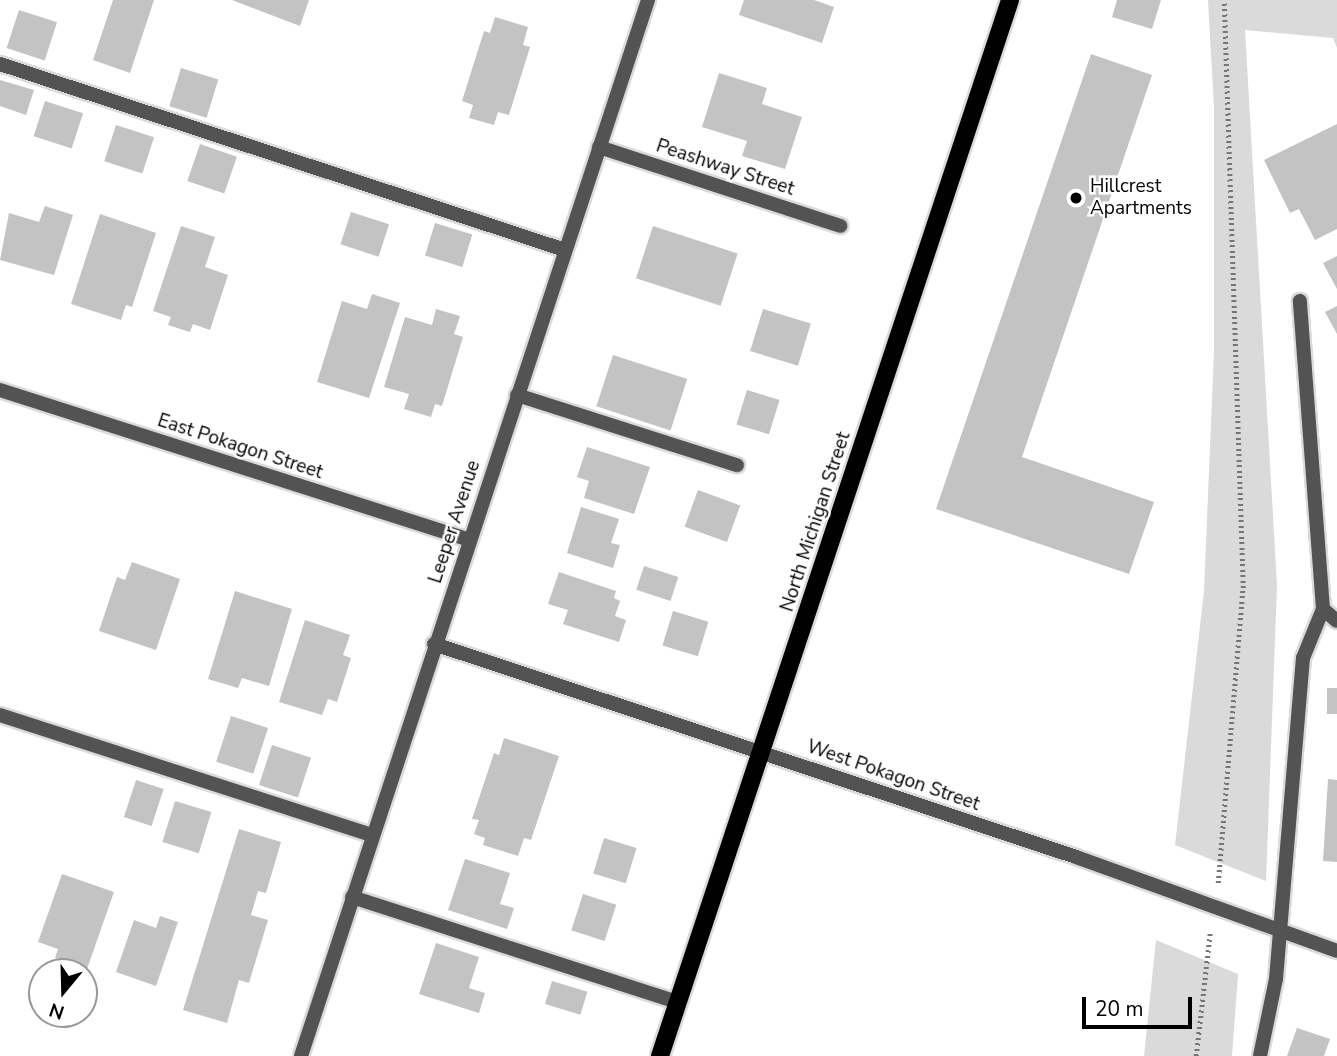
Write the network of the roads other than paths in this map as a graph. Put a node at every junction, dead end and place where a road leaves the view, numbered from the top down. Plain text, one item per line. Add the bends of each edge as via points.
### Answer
1 (648, 0) edge
2 (1010, 0) edge
3 (0, 64) edge
4 (599, 147) junction
5 (840, 226) dead end
6 (565, 250) junction
7 (1300, 301) dead end
8 (0, 390) edge
9 (517, 395) junction
10 (737, 466) dead end
11 (469, 540) junction
12 (1323, 609) junction
13 (1337, 621) edge
14 (434, 644) junction
15 (0, 715) edge
16 (762, 752) junction
17 (371, 835) junction
18 (352, 897) junction
19 (1279, 931) junction
20 (1337, 951) edge
21 (677, 1002) junction
22 (301, 1056) edge
23 (660, 1056) edge
24 (1260, 1056) edge

1 - 4 street, Leeper Avenue
2 - 16 main road, North Michigan Street
3 - 6 street
4 - 5 street, Peashway Street
4 - 6 street, Leeper Avenue
6 - 9 street, Leeper Avenue
7 - 12 street
8 - 11 street, East Pokagon Street
9 - 10 street
9 - 11 street, Leeper Avenue
11 - 14 street, Leeper Avenue
12 - 13 street
12 - 19 street via 1303,659
14 - 16 street, West Pokagon Street
14 - 17 street, Leeper Avenue
15 - 17 street
16 - 19 street, West Pokagon Street
16 - 21 main road, North Michigan Street
17 - 18 street, Leeper Avenue
18 - 21 street
18 - 22 street, Leeper Avenue
19 - 20 street, West Pokagon Street
19 - 24 street
21 - 23 main road, North Michigan Street

